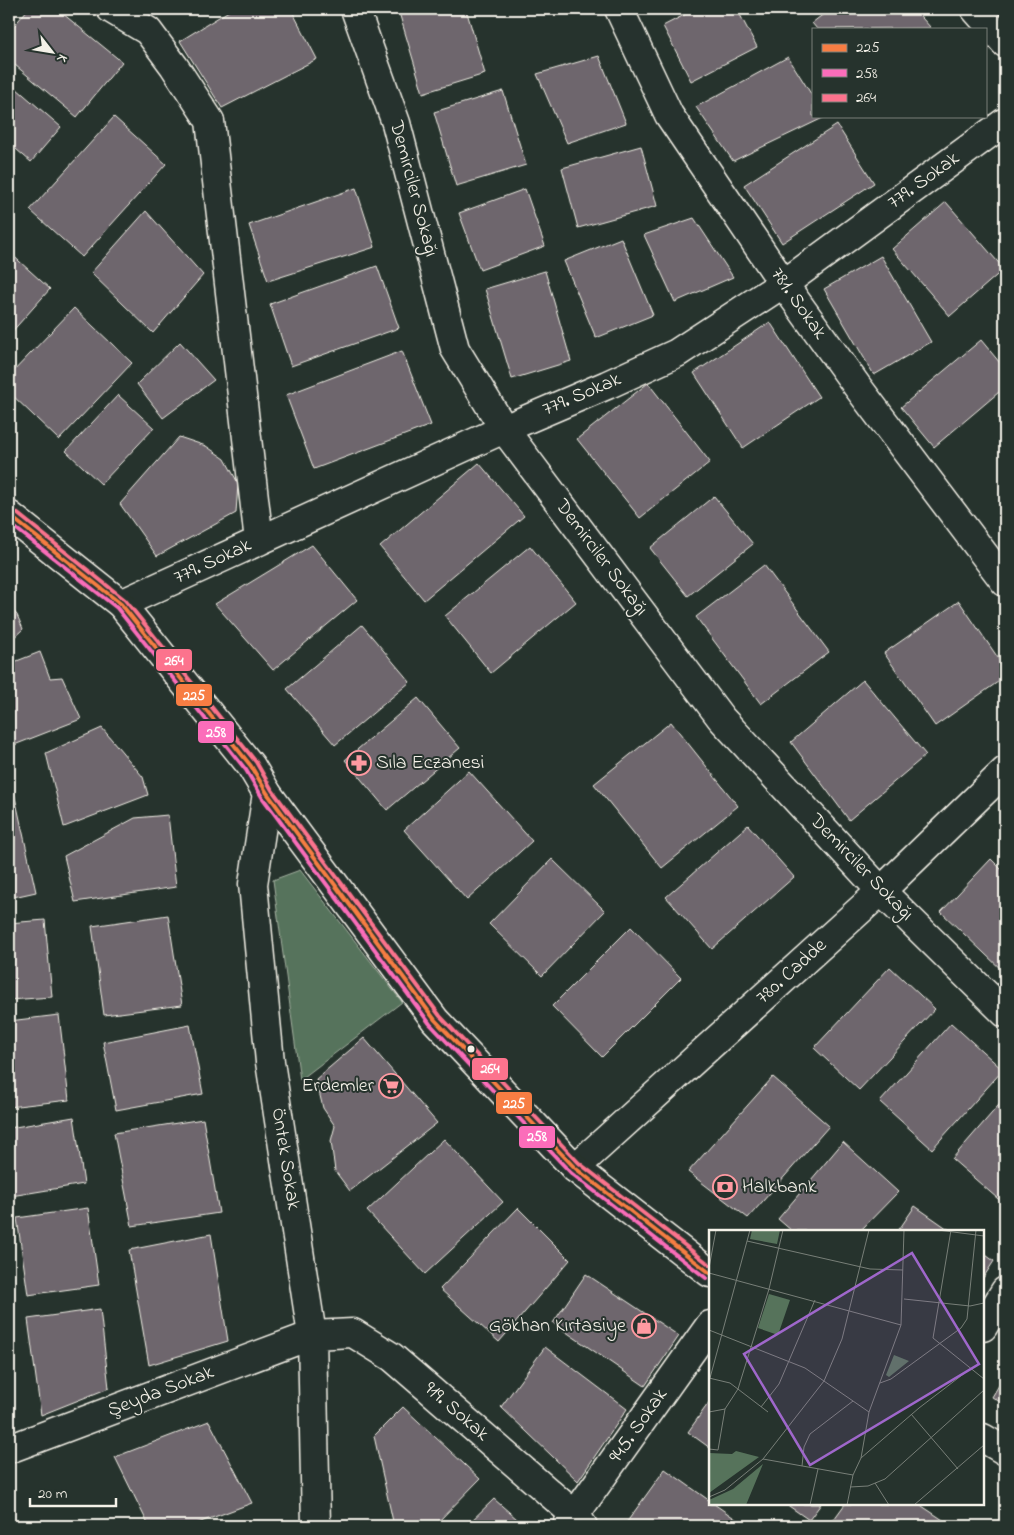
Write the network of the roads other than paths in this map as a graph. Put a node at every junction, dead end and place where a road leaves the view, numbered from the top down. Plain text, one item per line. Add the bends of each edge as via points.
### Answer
1 (111, 9) edge
2 (355, 9) edge
3 (619, 9) edge
4 (975, 9) edge
5 (1005, 43) edge
6 (1005, 122) edge
7 (783, 283) junction
8 (504, 429) junction
9 (9, 515) edge
10 (259, 540) junction
11 (1005, 582) edge
12 (121, 604) junction
13 (1005, 771) edge
14 (267, 793) junction
15 (881, 892) junction
16 (1005, 1013) edge
17 (575, 1168) junction
18 (709, 1272) edge
19 (1005, 1291) edge
20 (984, 1324) edge
21 (709, 1326) edge
22 (312, 1335) junction
23 (984, 1439) edge
24 (9, 1449) edge
25 (1005, 1451) edge
26 (575, 1523) edge
27 (316, 1526) edge

1 - 10 street via 148,31 210,121
2 - 8 street, Demirciler Sokağı via 396,124 455,349
3 - 7 street, 781. Sokak via 669,115
4 - 5 street
6 - 7 street, 779. Sokak
7 - 8 street, 779. Sokak via 677,353
7 - 11 street, 781. Sokak
8 - 10 street, 779. Sokak
8 - 15 street, Demirciler Sokağı via 721,718
9 - 12 street
10 - 12 street, 779. Sokak
12 - 14 street via 251,766
13 - 15 street, 780. Cadde
14 - 17 street via 435,1020
14 - 22 street, Öntek Sokak via 253,884 270,1062
15 - 16 street, Demirciler Sokağı
15 - 17 street, 780. Cadde
17 - 18 street
19 - 20 street
21 - 26 street, 945. Sokak
22 - 24 street, Şeyda Sokak
22 - 26 street, 919. Sokak via 353,1334 392,1357
22 - 27 street, Öntek Sokak
23 - 25 street

